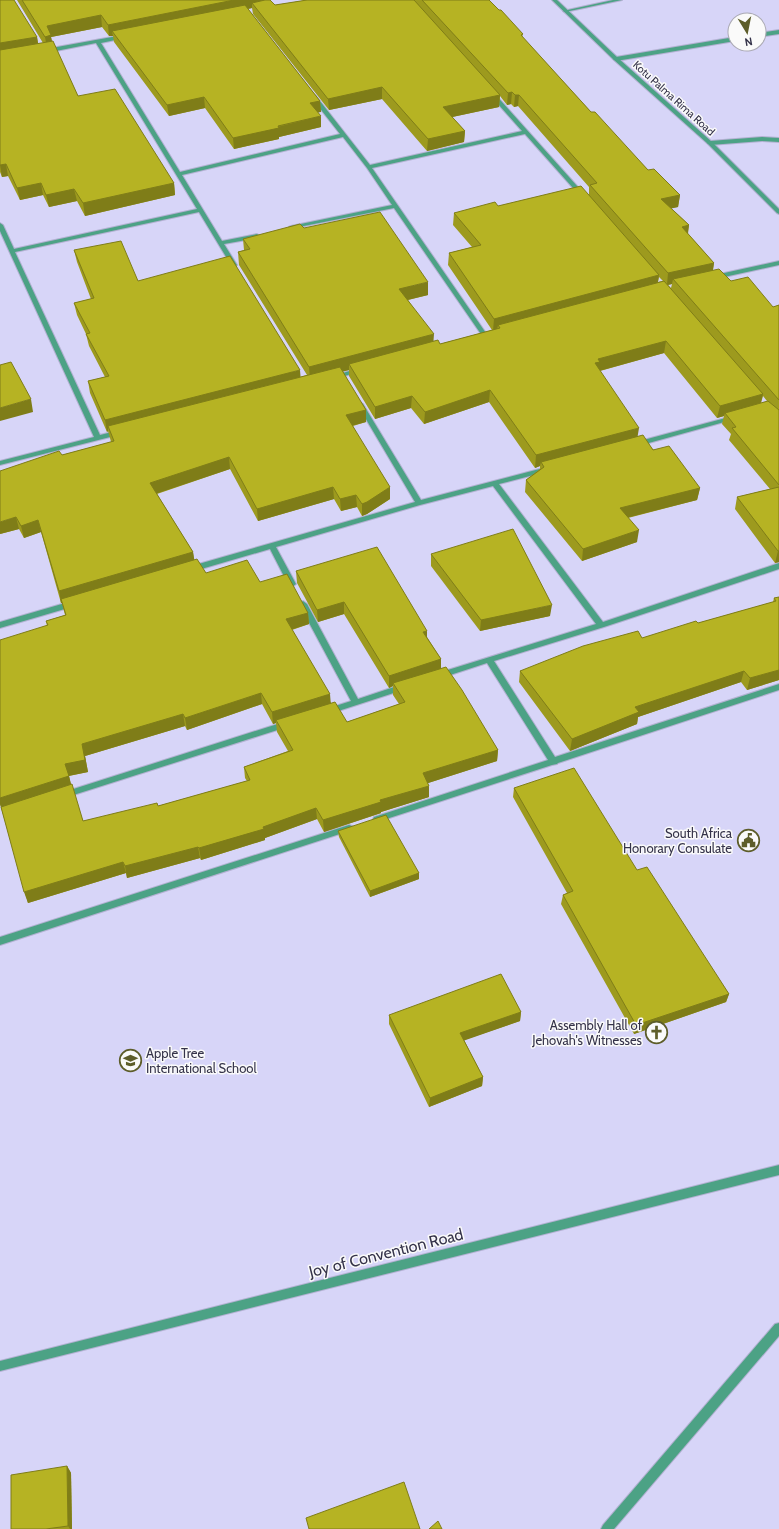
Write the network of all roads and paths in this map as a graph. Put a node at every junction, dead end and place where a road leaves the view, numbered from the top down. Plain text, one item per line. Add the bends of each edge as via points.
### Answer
1 (554, 0) edge
2 (620, 0) edge
3 (565, 11) junction
4 (779, 32) edge
5 (767, 34) edge
6 (128, 36) edge
7 (727, 40) edge
8 (98, 42) junction
9 (40, 45) edge
10 (44, 51) junction
11 (37, 52) edge
12 (616, 59) junction
13 (485, 86) edge
14 (310, 92) edge
15 (527, 132) junction
16 (344, 135) junction
17 (779, 140) edge
18 (710, 143) junction
19 (369, 167) junction
20 (179, 174) junction
21 (588, 202) edge
22 (396, 206) junction
23 (200, 210) junction
24 (779, 212) edge
25 (0, 225) edge
26 (282, 230) edge
27 (267, 234) edge
28 (221, 244) junction
29 (12, 251) junction
30 (779, 262) edge
31 (237, 270) edge
32 (710, 278) edge
33 (492, 334) edge
34 (485, 336) junction
35 (477, 338) edge
36 (365, 368) edge
37 (343, 374) junction
38 (329, 378) edge
39 (347, 381) edge
40 (355, 395) edge
41 (738, 417) edge
42 (128, 430) edge
43 (98, 438) junction
44 (631, 446) edge
45 (0, 463) edge
46 (556, 466) edge
47 (495, 483) junction
48 (419, 503) junction
49 (272, 546) junction
50 (779, 566) edge
51 (181, 572) edge
52 (83, 601) edge
53 (0, 625) edge
54 (601, 625) junction
55 (489, 660) junction
56 (430, 679) edge
57 (415, 684) edge
58 (779, 687) edge
59 (356, 702) junction
60 (318, 714) edge
61 (295, 722) edge
62 (554, 762) junction
63 (53, 798) edge
64 (372, 821) edge
65 (356, 826) edge
66 (0, 941) edge
67 (779, 1170) edge
68 (779, 1328) edge
69 (0, 1366) edge
70 (607, 1529) edge

1 - 3 street, Kotu Palma Rima Road
2 - 3 street
3 - 12 street, Kotu Palma Rima Road
4 - 5 street
6 - 8 street
7 - 12 street
8 - 10 street
8 - 20 street
9 - 10 street
10 - 11 street
12 - 18 street, Kotu Palma Rima Road
13 - 15 street
14 - 16 street
15 - 19 street
15 - 21 street
16 - 19 street
16 - 20 street
17 - 18 street
18 - 24 street, Kotu Palma Rima Road
19 - 22 street
20 - 23 street
22 - 26 street
22 - 34 street
23 - 28 street
23 - 29 street
25 - 29 street
27 - 28 street
28 - 31 street
29 - 43 street
30 - 32 street
33 - 34 street
34 - 35 street
36 - 37 street
37 - 38 street
37 - 39 street
40 - 48 street
41 - 44 street
42 - 43 street
43 - 45 street
46 - 47 street
47 - 48 street
47 - 54 street
48 - 49 street
49 - 51 street
49 - 59 street
50 - 54 street
52 - 53 street
54 - 55 street
55 - 56 street
55 - 62 street
57 - 59 street
58 - 62 street
59 - 60 street
61 - 63 street
62 - 64 street
65 - 66 street
67 - 69 street, Joy of Convention Road
68 - 70 street

